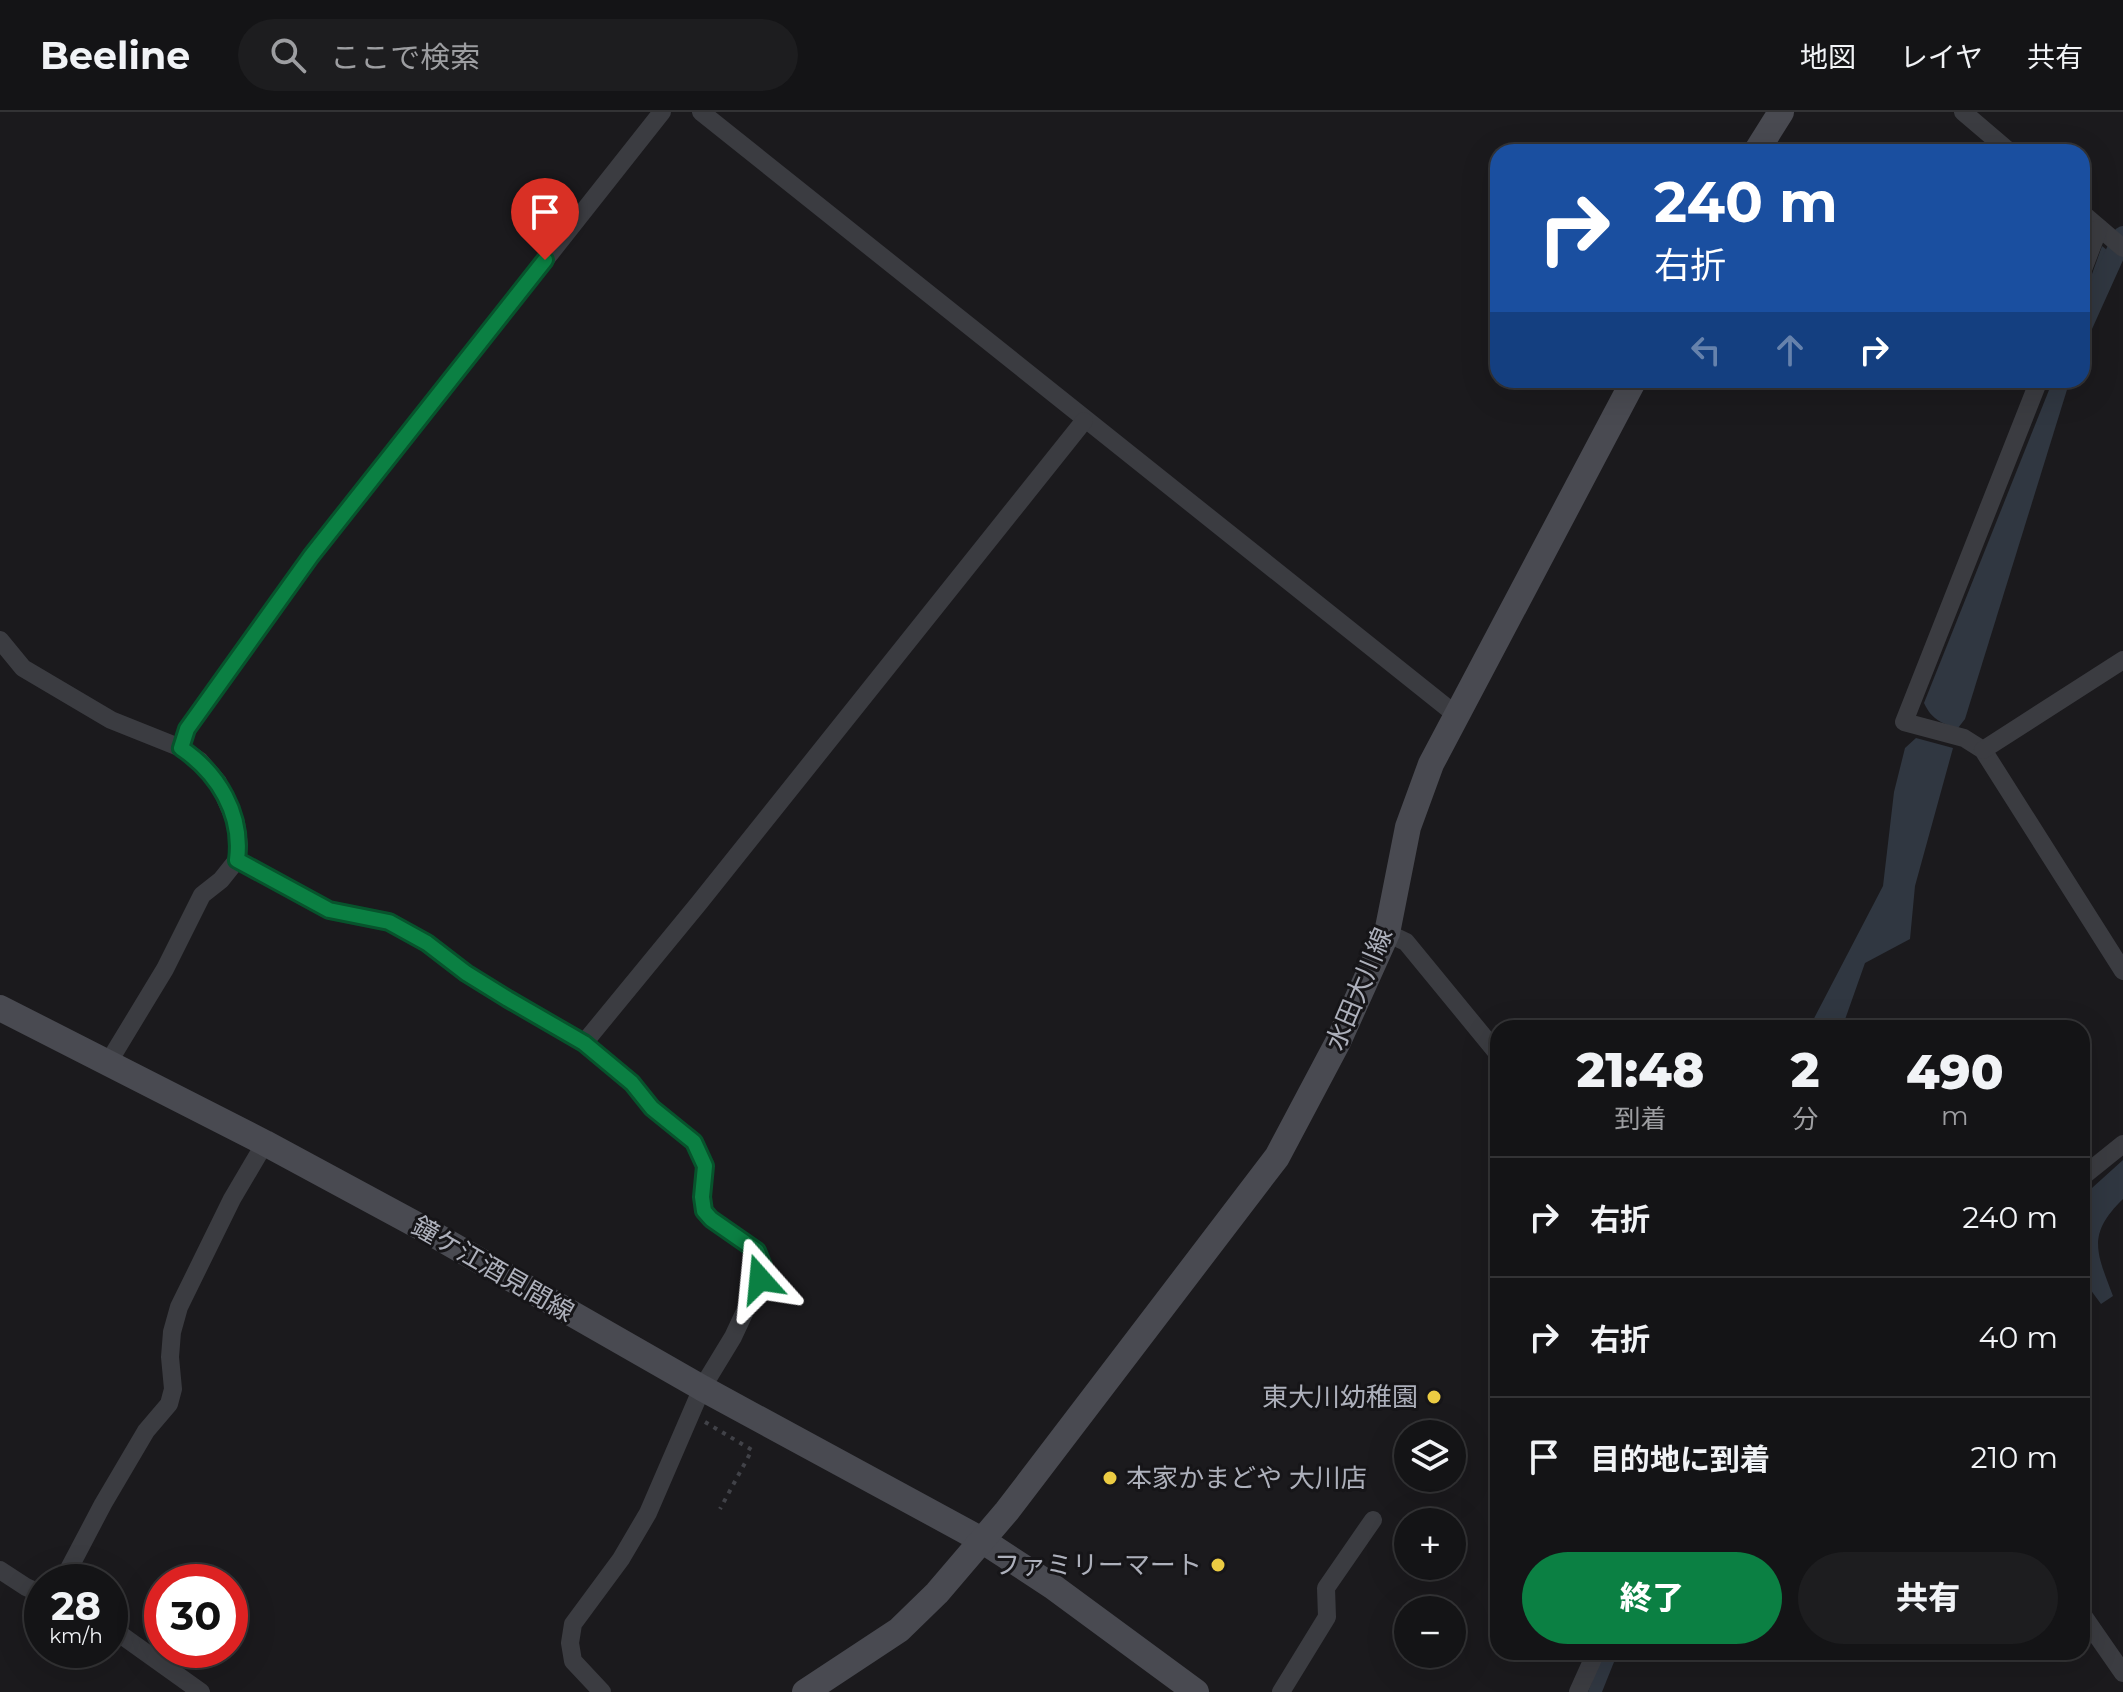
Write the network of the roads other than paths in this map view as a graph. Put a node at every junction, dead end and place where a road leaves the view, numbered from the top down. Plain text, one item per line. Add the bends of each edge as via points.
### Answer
1 (662, 112) edge
2 (701, 112) edge
3 (1781, 112) edge
4 (1963, 112) edge
5 (1761, 144) edge
6 (2001, 144) edge
7 (2090, 220) edge
8 (2099, 228) junction
9 (2123, 248) edge
10 (2090, 251) edge
11 (1630, 388) edge
12 (2036, 388) edge
13 (1084, 421) junction
14 (0, 640) edge
15 (2123, 660) edge
16 (1455, 714) junction
17 (181, 748) junction
18 (1983, 750) junction
19 (237, 860) junction
20 (1387, 933) junction
21 (2123, 971) edge
22 (0, 1008) edge
23 (584, 1043) junction
24 (1490, 1044) edge
25 (108, 1063) junction
26 (265, 1143) junction
27 (2123, 1144) edge
28 (2090, 1171) edge
29 (702, 1388) junction
30 (1373, 1520) dead end
31 (980, 1539) junction
32 (71, 1564) edge
33 (0, 1570) edge
34 (24, 1586) edge
35 (2090, 1626) edge
36 (128, 1640) edge
37 (1592, 1660) edge
38 (2123, 1673) edge
39 (201, 1692) edge
40 (602, 1692) edge
41 (805, 1692) edge
42 (1196, 1692) edge
43 (1281, 1692) edge
44 (1578, 1692) edge

1 - 17 street via 311,556 187,729
2 - 13 street
3 - 5 main road
4 - 6 street
7 - 8 street
8 - 9 street
8 - 10 street
11 - 16 main road, 水田大川線
12 - 18 street via 1904,722 1964,738
13 - 16 street
13 - 23 street
14 - 17 street via 23,668 111,720
15 - 18 street
16 - 20 main road, 水田大川線 via 1408,827
17 - 19 street via 218,782 229,804 239,845
18 - 21 street
19 - 23 street via 329,910 389,922
19 - 25 street via 202,895
20 - 24 street via 1406,942
20 - 31 main road, 水田大川線 via 1338,1042 1277,1157 1007,1511
22 - 25 main road, 鐘ケ江酒見間線
23 - 29 street via 694,1142 705,1166 704,1211 757,1251 763,1266 733,1337
25 - 26 main road, 鐘ケ江酒見間線
26 - 29 main road, 鐘ケ江酒見間線
26 - 32 street via 179,1307 172,1332 169,1404 146,1431
27 - 28 street
29 - 31 main road, 鐘ケ江酒見間線
29 - 40 street via 648,1513 573,1624 573,1661
30 - 43 street via 1326,1588 1327,1617
31 - 41 main road, 水田大川線 via 899,1630
31 - 42 main road
33 - 34 street
35 - 38 street
36 - 39 street
37 - 44 street

